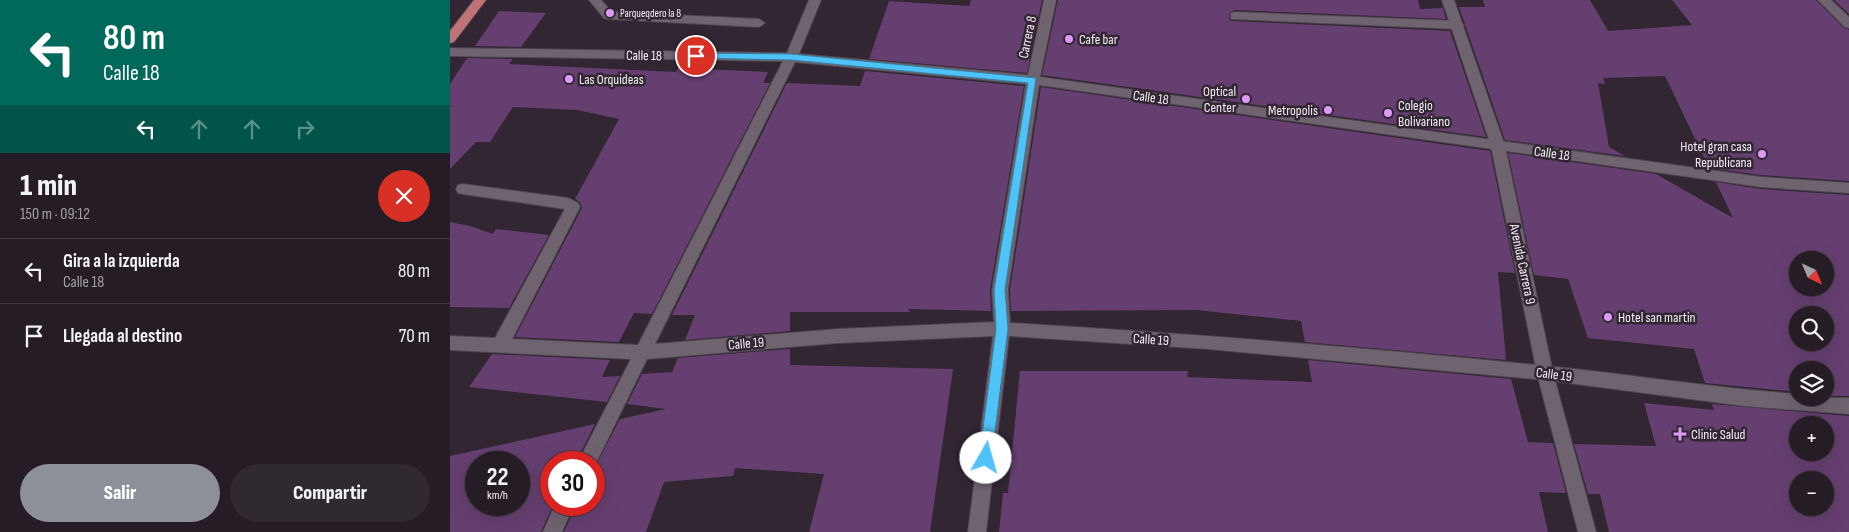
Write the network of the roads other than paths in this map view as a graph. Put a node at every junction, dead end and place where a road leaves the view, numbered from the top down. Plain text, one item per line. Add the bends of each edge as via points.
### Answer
1 (480, 0) edge
2 (595, 0) edge
3 (815, 0) edge
4 (1050, 0) edge
5 (1448, 0) edge
6 (1824, 0) edge
7 (1235, 16) dead end
8 (759, 23) dead end
9 (1849, 24) edge
10 (1458, 25) junction
11 (450, 39) edge
12 (450, 52) edge
13 (791, 57) junction
14 (1033, 80) junction
15 (1498, 146) junction
16 (1849, 188) edge
17 (463, 189) dead end
18 (1002, 329) junction
19 (450, 343) edge
20 (500, 345) junction
21 (642, 352) junction
22 (1545, 373) junction
23 (1849, 406) edge
24 (592, 451) edge
25 (560, 516) edge
26 (552, 532) edge
27 (977, 532) edge
28 (1587, 532) edge

1 - 11 main road
2 - 8 street via 608,14 616,16
3 - 13 street
4 - 14 street, Carrera 8
5 - 10 street, Avenida Carrera 9
6 - 9 street
7 - 10 street
10 - 15 street, Avenida Carrera 9
12 - 13 street, Calle 18
13 - 14 street, Calle 18
13 - 21 street
14 - 15 street, Calle 18
14 - 18 street, Carrera 8 via 1000,290
15 - 16 street, Calle 18 via 1761,182
15 - 22 street, Avenida Carrera 9
17 - 20 street via 568,204 573,208
18 - 21 street, Calle 19 via 838,336
18 - 22 street, Calle 19 via 1208,342
18 - 27 street, Carrera 8
19 - 20 street, Calle 19
20 - 21 street, Calle 19
21 - 24 street
22 - 23 street, Calle 19 via 1744,398
22 - 28 street, Avenida Carrera 9
25 - 26 street

